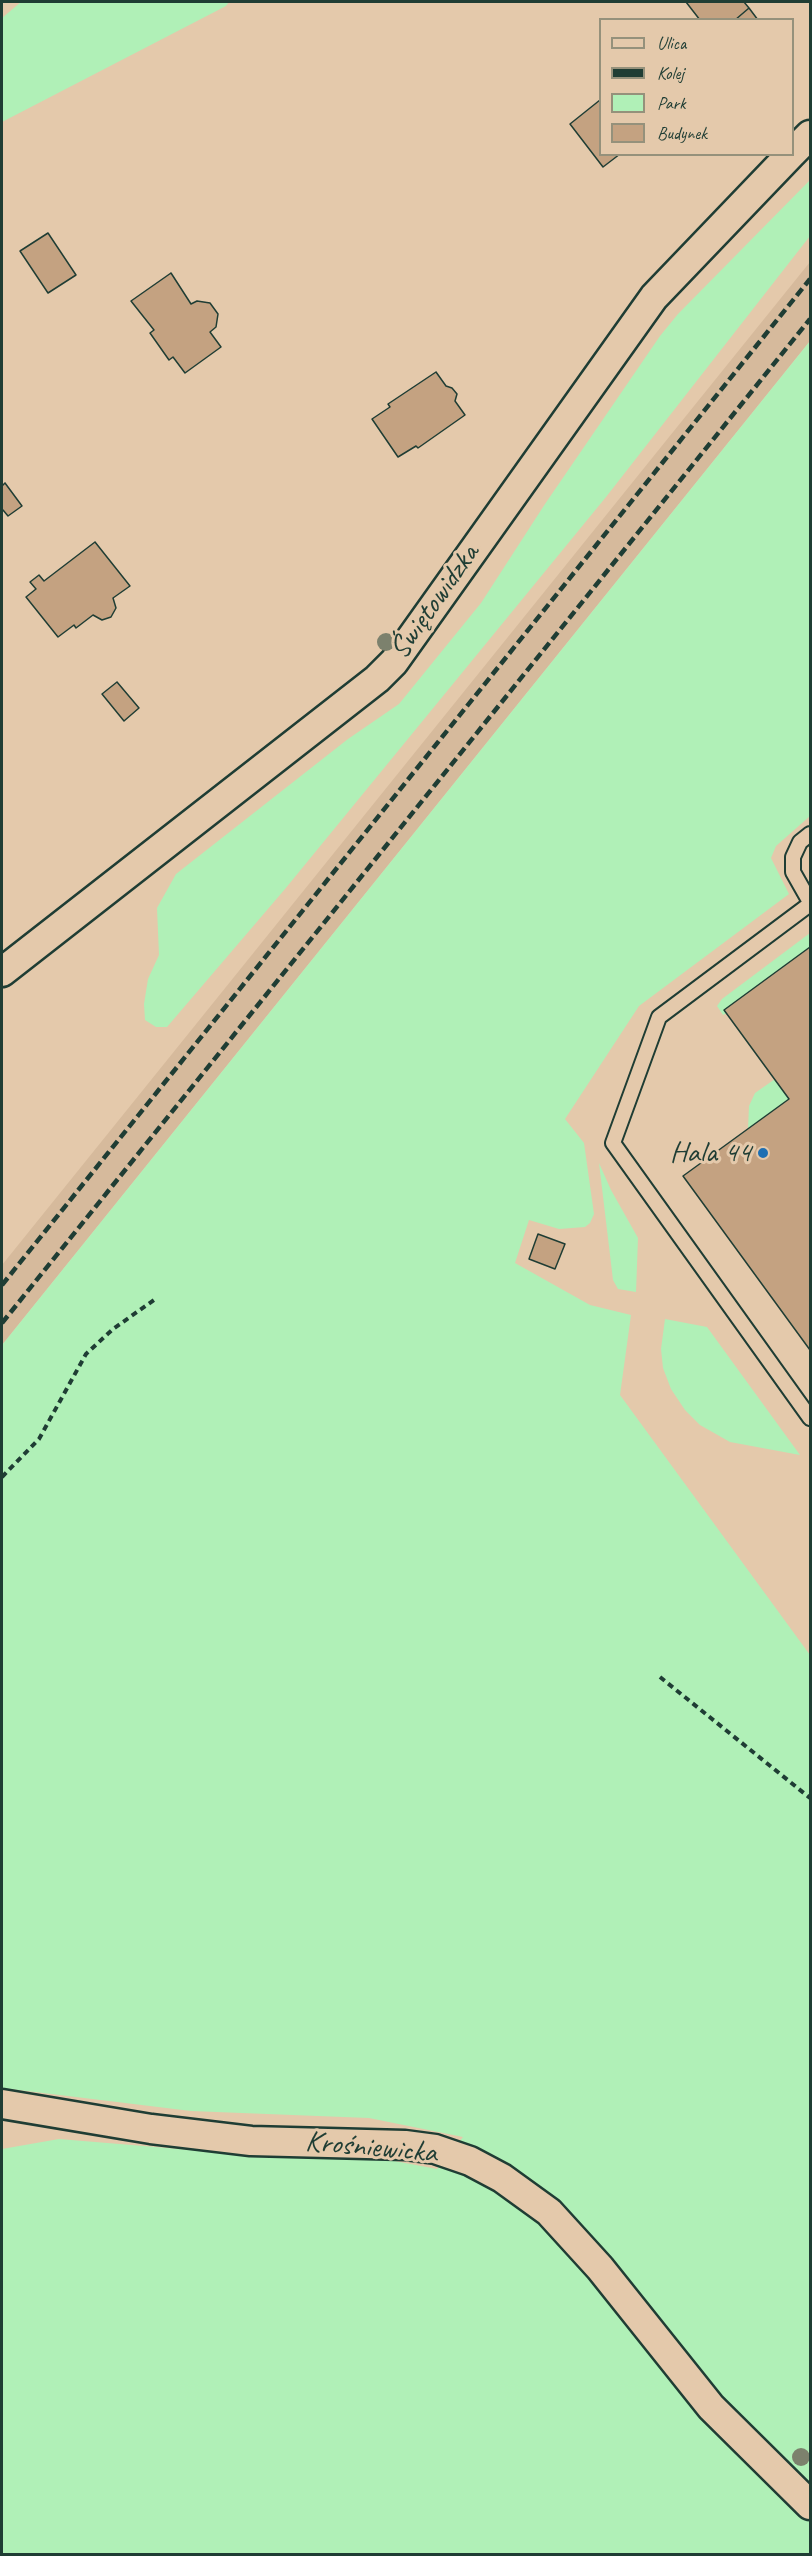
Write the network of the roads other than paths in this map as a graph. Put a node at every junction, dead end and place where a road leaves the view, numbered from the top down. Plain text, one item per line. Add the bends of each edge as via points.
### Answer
1 (810, 135) edge
2 (794, 152) edge
3 (790, 156) edge
4 (810, 834) edge
5 (810, 903) edge
6 (2, 972) edge
7 (810, 1418) edge
8 (2, 2104) edge
9 (810, 2505) edge

1 - 2 street, Świętowidzka
3 - 6 street, Świętowidzka via 654,297 394,662
4 - 5 lane via 800,842 793,857 793,872
5 - 7 lane via 659,1017 613,1143
8 - 9 street, Krośniewicka via 251,2141 405,2145 435,2149 470,2161 502,2178 549,2212 600,2268 711,2407

